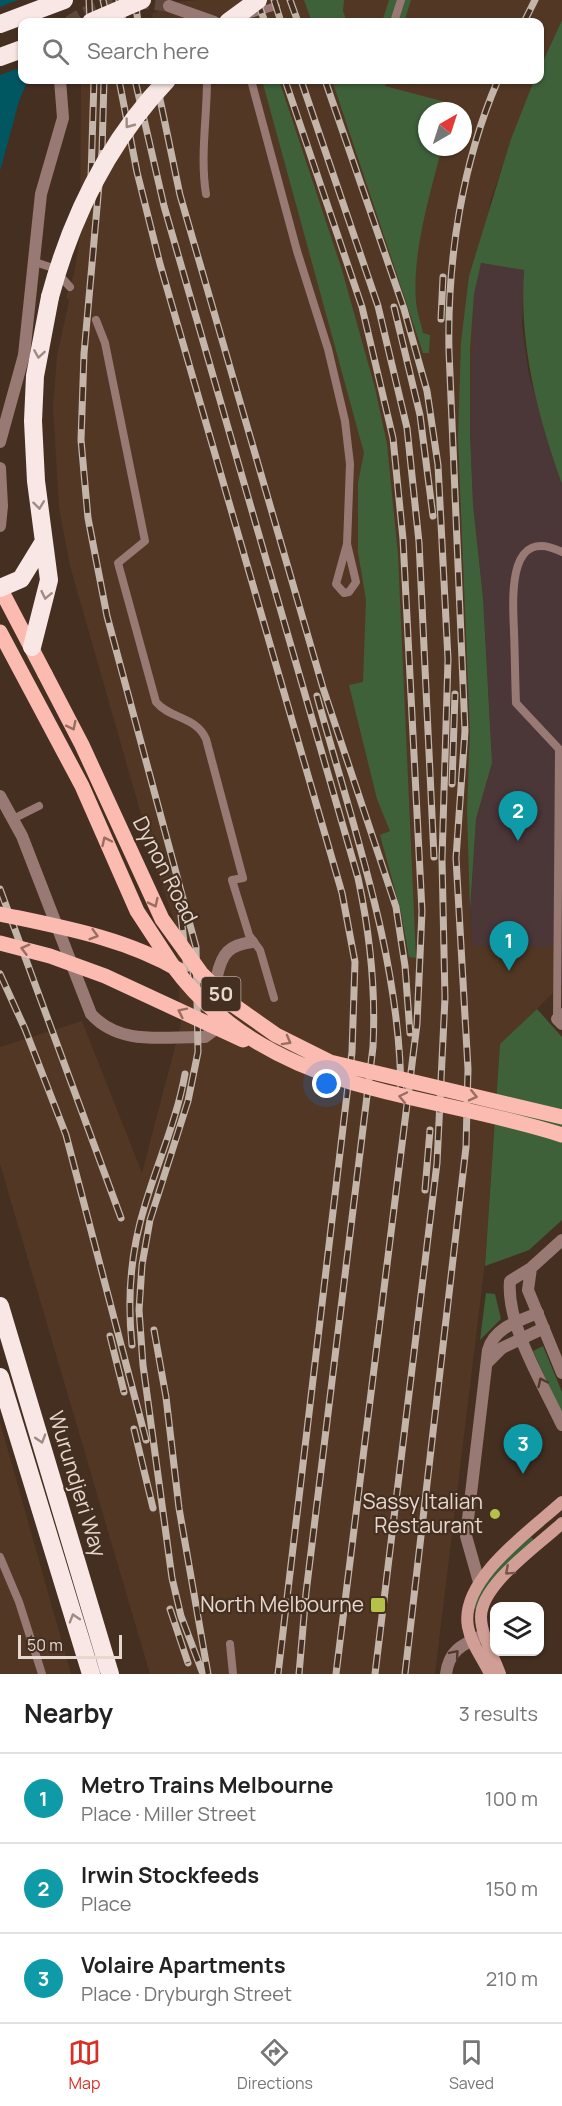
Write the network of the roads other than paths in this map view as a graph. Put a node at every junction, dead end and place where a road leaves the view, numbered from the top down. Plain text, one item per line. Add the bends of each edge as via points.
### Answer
1 (64, 0) edge
2 (142, 0) edge
3 (258, 0) edge
4 (401, 0) edge
5 (169, 6) dead end
6 (276, 6) dead end
7 (100, 18) edge
8 (205, 18) edge
9 (224, 18) edge
10 (238, 18) edge
11 (395, 18) edge
12 (0, 24) edge
13 (18, 50) edge
14 (0, 57) edge
15 (60, 84) edge
16 (164, 84) edge
17 (207, 84) edge
18 (252, 84) edge
19 (206, 194) dead end
20 (32, 261) junction
21 (70, 287) dead end
22 (96, 320) dead end
23 (0, 442) edge
24 (0, 468) edge
25 (0, 526) edge
26 (43, 543) junction
27 (347, 544) junction
28 (562, 552) edge
29 (0, 588) edge
30 (0, 632) edge
31 (32, 647) junction
32 (0, 796) edge
33 (39, 806) dead end
34 (13, 819) junction
35 (0, 914) edge
36 (252, 942) junction
37 (0, 943) edge
38 (173, 966) junction
39 (217, 976) dead end
40 (274, 998) dead end
41 (232, 1005) junction
42 (560, 1019) edge
43 (213, 1031) dead end
44 (292, 1062) junction
45 (562, 1117) edge
46 (562, 1135) edge
47 (562, 1240) edge
48 (531, 1268) junction
49 (0, 1306) edge
50 (538, 1313) junction
51 (516, 1322) junction
52 (544, 1328) junction
53 (522, 1338) junction
54 (487, 1364) junction
55 (560, 1365) edge
56 (0, 1377) edge
57 (562, 1425) edge
58 (562, 1502) edge
59 (562, 1523) edge
60 (537, 1525) junction
61 (548, 1537) junction
62 (0, 1557) edge
63 (479, 1582) junction
64 (485, 1635) junction
65 (472, 1640) junction
66 (230, 1644) dead end
67 (42, 1674) edge
68 (91, 1674) edge
69 (110, 1674) edge
70 (233, 1674) edge
71 (446, 1674) edge
72 (490, 1674) edge
73 (501, 1674) edge

1 - 12 highway
2 - 7 highway, bridge
3 - 9 highway, bridge
4 - 11 lane
5 - 8 street
6 - 10 lane
13 - 14 highway
15 - 20 street via 63,118 41,194
16 -> 26 highway, bridge via 124,131 96,175 59,265 44,321 33,421
17 - 19 lane via 207,125 202,152
18 - 27 lane via 345,421 350,464
20 - 21 lane via 53,268
20 - 23 street via 24,355
22 - 36 lane via 105,343 145,542 118,563 156,702 190,721 206,739 243,878 232,880
24 - 25 street
26 - 29 highway via 21,579
26 -> 31 highway via 50,580
27 - 27 lane via 336,584 344,592 349,592 356,582
28 - 42 lane via 549,546 536,547 524,554 517,565 513,590 516,703 559,748
29 - 31 main road, Dynon Road / 50
38 -> 30 main road, Dynon Road / 50 via 137,911 82,786
31 -> 41 main road, Dynon Road / 50, bridge via 162,919 201,973
32 - 34 street
33 - 34 lane
34 - 43 street via 91,1014 108,1029 130,1037 205,1037
35 -> 38 main road, bridge via 107,939
36 - 39 street via 236,944 225,952
36 - 40 lane via 260,950
44 -> 37 main road, bridge via 127,985 59,959
38 - 41 main road, bridge
38 - 44 main road, Dynon Road / 50, bridge via 217,1013
41 -> 45 main road, Dynon Road / 50, bridge via 276,1035 330,1062
46 -> 44 main road, Dynon Road / 50, bridge via 375,1090
47 - 48 street
48 - 50 street via 528,1290
48 - 51 street via 510,1281 508,1297
49 -> 69 highway, Wurundjeri Way
50 - 51 street
50 - 52 street
51 - 53 street
51 - 54 street via 492,1340
52 - 53 street
52 - 55 street
53 - 54 street via 498,1350
57 -> 53 street
54 - 63 street via 466,1536
68 -> 56 highway, Wurundjeri Way
58 - 60 street
59 - 61 street
60 - 61 street
60 - 63 street
61 -> 64 street via 486,1596 481,1612
62 - 67 lane
63 - 65 street via 467,1612
64 - 65 street
64 - 73 street
71 -> 65 street via 453,1653
65 - 72 street
66 - 70 lane

